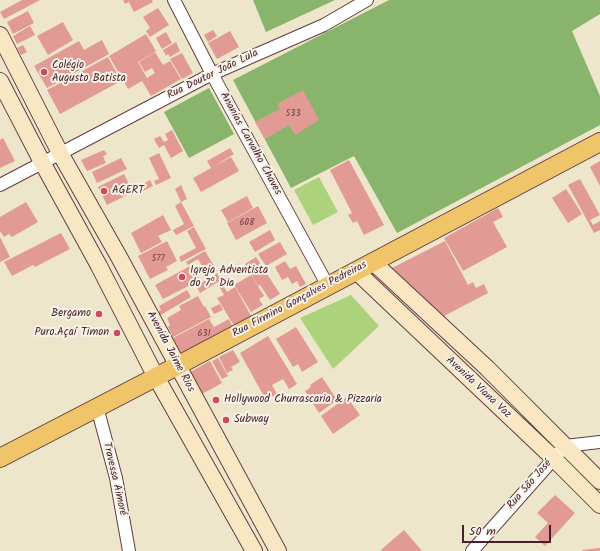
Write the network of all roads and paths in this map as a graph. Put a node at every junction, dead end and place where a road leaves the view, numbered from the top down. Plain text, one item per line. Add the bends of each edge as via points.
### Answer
1 (174, 0) edge
2 (367, 0) edge
3 (1, 39) edge
4 (212, 74) junction
5 (0, 81) edge
6 (600, 142) edge
7 (60, 153) junction
8 (42, 162) junction
9 (0, 185) edge
10 (119, 257) junction
11 (373, 262) junction
12 (99, 266) junction
13 (356, 271) junction
14 (328, 286) junction
15 (177, 366) junction
16 (487, 368) junction
17 (156, 377) junction
18 (473, 383) junction
19 (97, 407) junction
20 (600, 442) edge
21 (565, 446) junction
22 (2, 452) edge
23 (554, 458) junction
24 (238, 477) junction
25 (600, 481) edge
26 (219, 488) junction
27 (600, 505) edge
28 (482, 546) edge
29 (129, 551) edge
30 (254, 551) edge
31 (278, 551) edge
32 (472, 551) edge

1 - 4 street, Ananias Carvalho Chaves
2 - 4 street, Rua Doutor João Lula via 324,25
3 - 7 street, Avenida Jaime Rios
4 - 7 street, Rua Doutor João Lula
4 - 14 street, Ananias Carvalho Chaves
5 - 8 street, Avenida Jaime Rios
6 - 11 main road, Rua Firmino Gonçalves Pedreiras
7 - 8 street
7 - 10 street, Avenida Jaime Rios
8 - 9 street
8 - 12 street, Avenida Jaime Rios
10 - 12 street
10 - 15 street, Avenida Jaime Rios
11 - 13 main road, Rua Firmino Gonçalves Pedreiras
11 - 16 street, Avenida Viana Vaz
12 - 17 street, Avenida Jaime Rios
13 - 14 main road, Rua Firmino Gonçalves Pedreiras
13 - 18 street, Avenida Viana Vaz
14 - 15 main road, Rua Firmino Gonçalves Pedreiras
15 - 17 main road, Rua Firmino Gonçalves Pedreiras
15 - 24 street, Avenida Jaime Rios
16 - 18 street
16 - 21 street, Avenida Viana Vaz
17 - 19 main road, Rua Firmino Gonçalves Pedreiras
17 - 26 street, Avenida Jaime Rios
18 - 23 street, Avenida Viana Vaz
19 - 22 main road, Rua Firmino Gonçalves Pedreiras
19 - 29 street, Travessa Aimoré via 116,478
20 - 21 street
21 - 23 street, Rua São José
21 - 25 street, Avenida Viana Vaz
23 - 27 street, Avenida Viana Vaz
23 - 28 street, Rua São José
24 - 26 street
24 - 31 street, Avenida Jaime Rios
26 - 30 street, Avenida Jaime Rios
28 - 32 street, Rua São José

